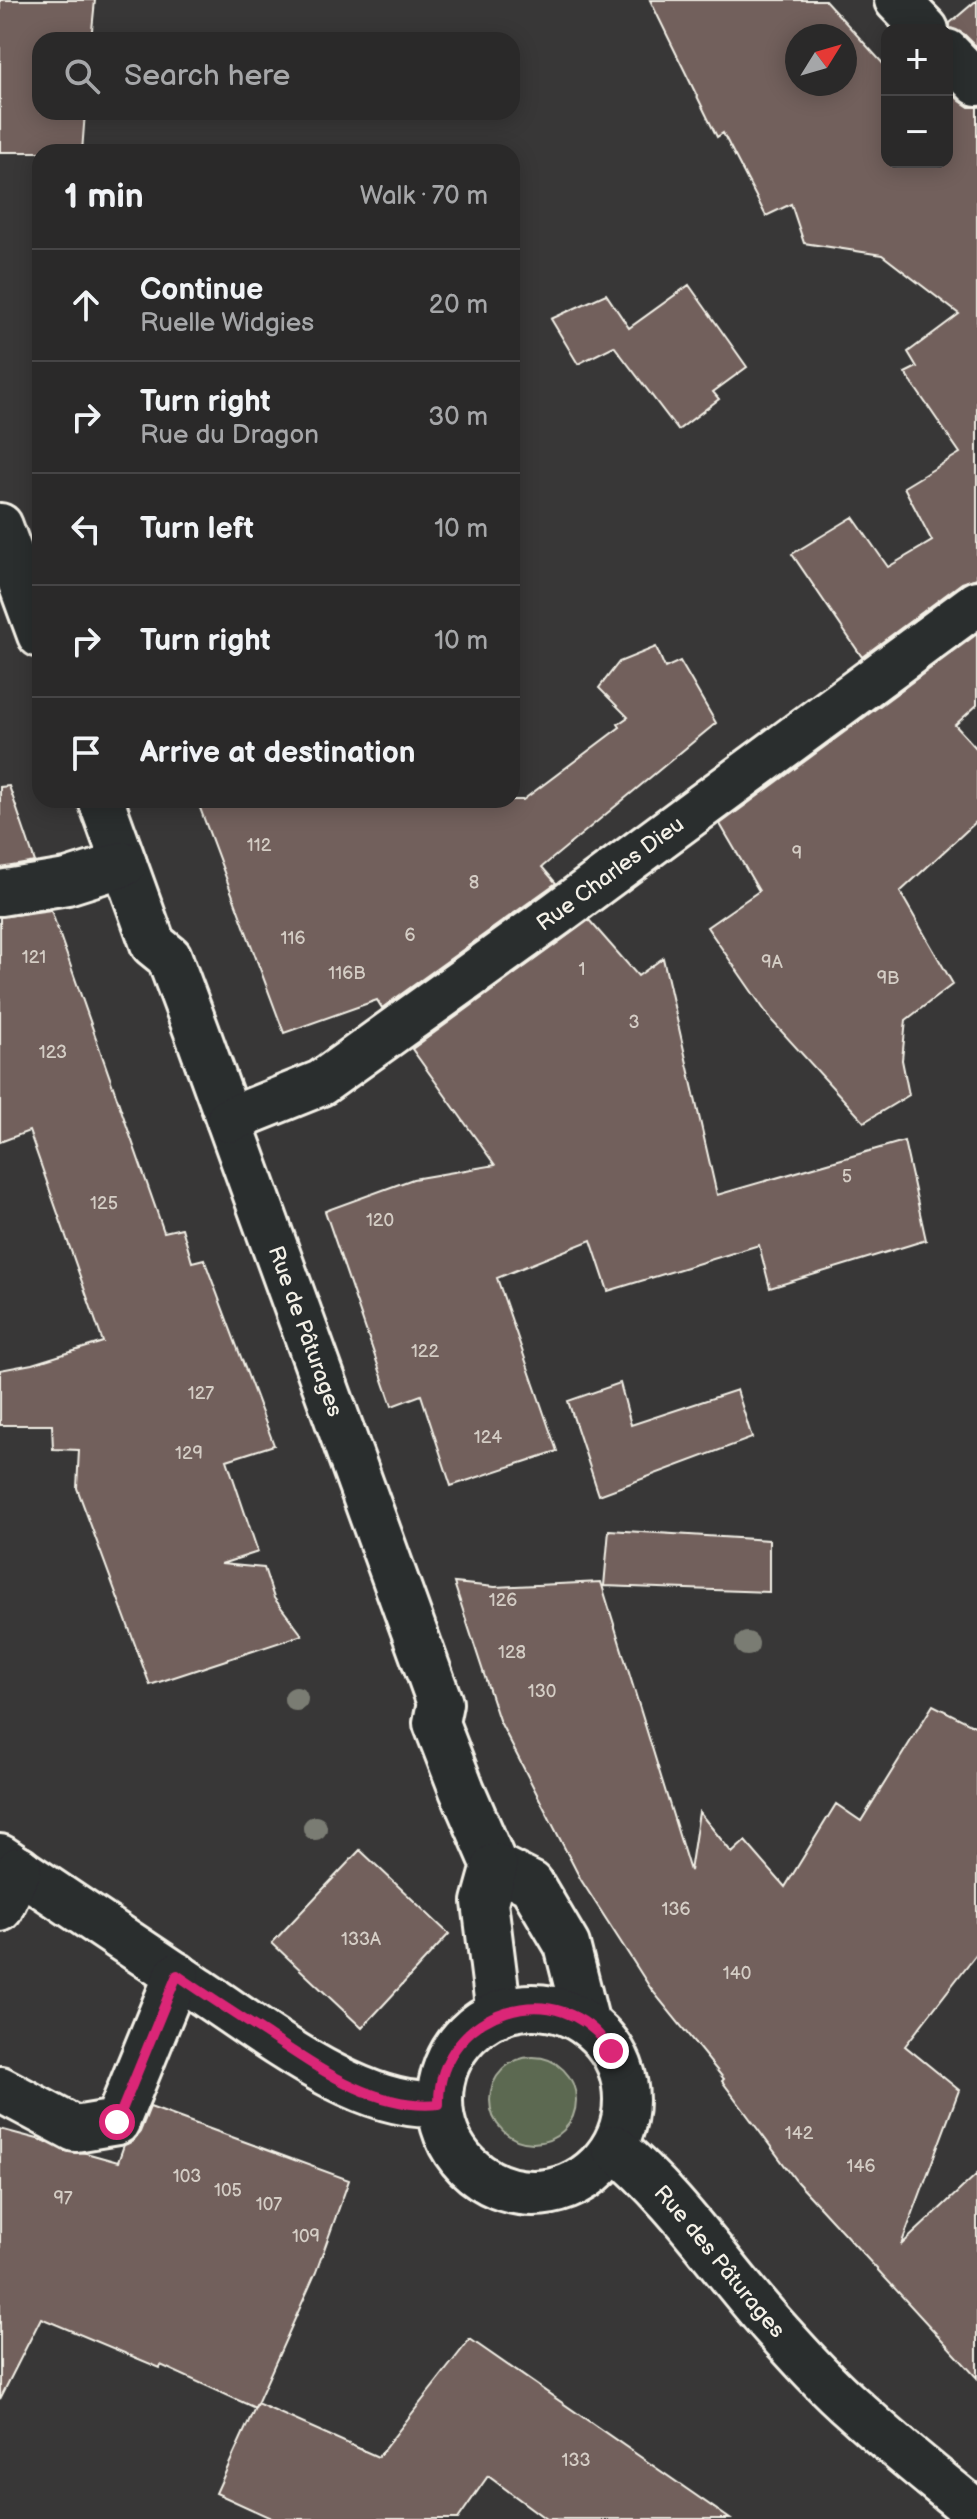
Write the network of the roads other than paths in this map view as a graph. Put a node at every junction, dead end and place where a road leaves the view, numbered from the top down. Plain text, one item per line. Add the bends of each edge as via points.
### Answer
1 (897, 0) edge
2 (920, 24) edge
3 (953, 58) edge
4 (977, 83) edge
5 (0, 526) edge
6 (977, 603) edge
7 (32, 613) edge
8 (104, 808) edge
9 (124, 864) junction
10 (0, 893) edge
11 (229, 1120) junction
12 (9, 1863) edge
13 (495, 1866) junction
14 (0, 1909) edge
15 (177, 1975) junction
16 (499, 2014) junction
17 (587, 2024) junction
18 (0, 2089) edge
19 (439, 2104) junction
20 (614, 2147) junction
21 (977, 2513) edge

1 - 2 street
3 - 4 street
5 - 7 street
6 - 11 street, Rue Charles Dieu via 321,1083
8 - 9 street, Rue de Pâturages
9 - 10 street via 67,882
9 - 11 street, Rue de Pâturages via 153,944 169,957
11 - 13 street, Rue de Pâturages via 440,1703 436,1723
12 - 14 street
12 - 15 street
13 - 16 street via 485,1902
13 - 17 street via 531,1884 567,1945
15 - 18 street via 117,2122 75,2129
15 - 19 street via 329,2074 399,2102
16 - 17 street via 545,2008
16 - 19 street via 476,2026 457,2046 444,2071
17 - 20 street via 607,2043 623,2076 626,2113
19 - 20 street via 445,2133 459,2157 479,2176 511,2192 539,2194 565,2188 590,2174
20 - 21 street, Rue des Pâturages via 665,2194 822,2379

